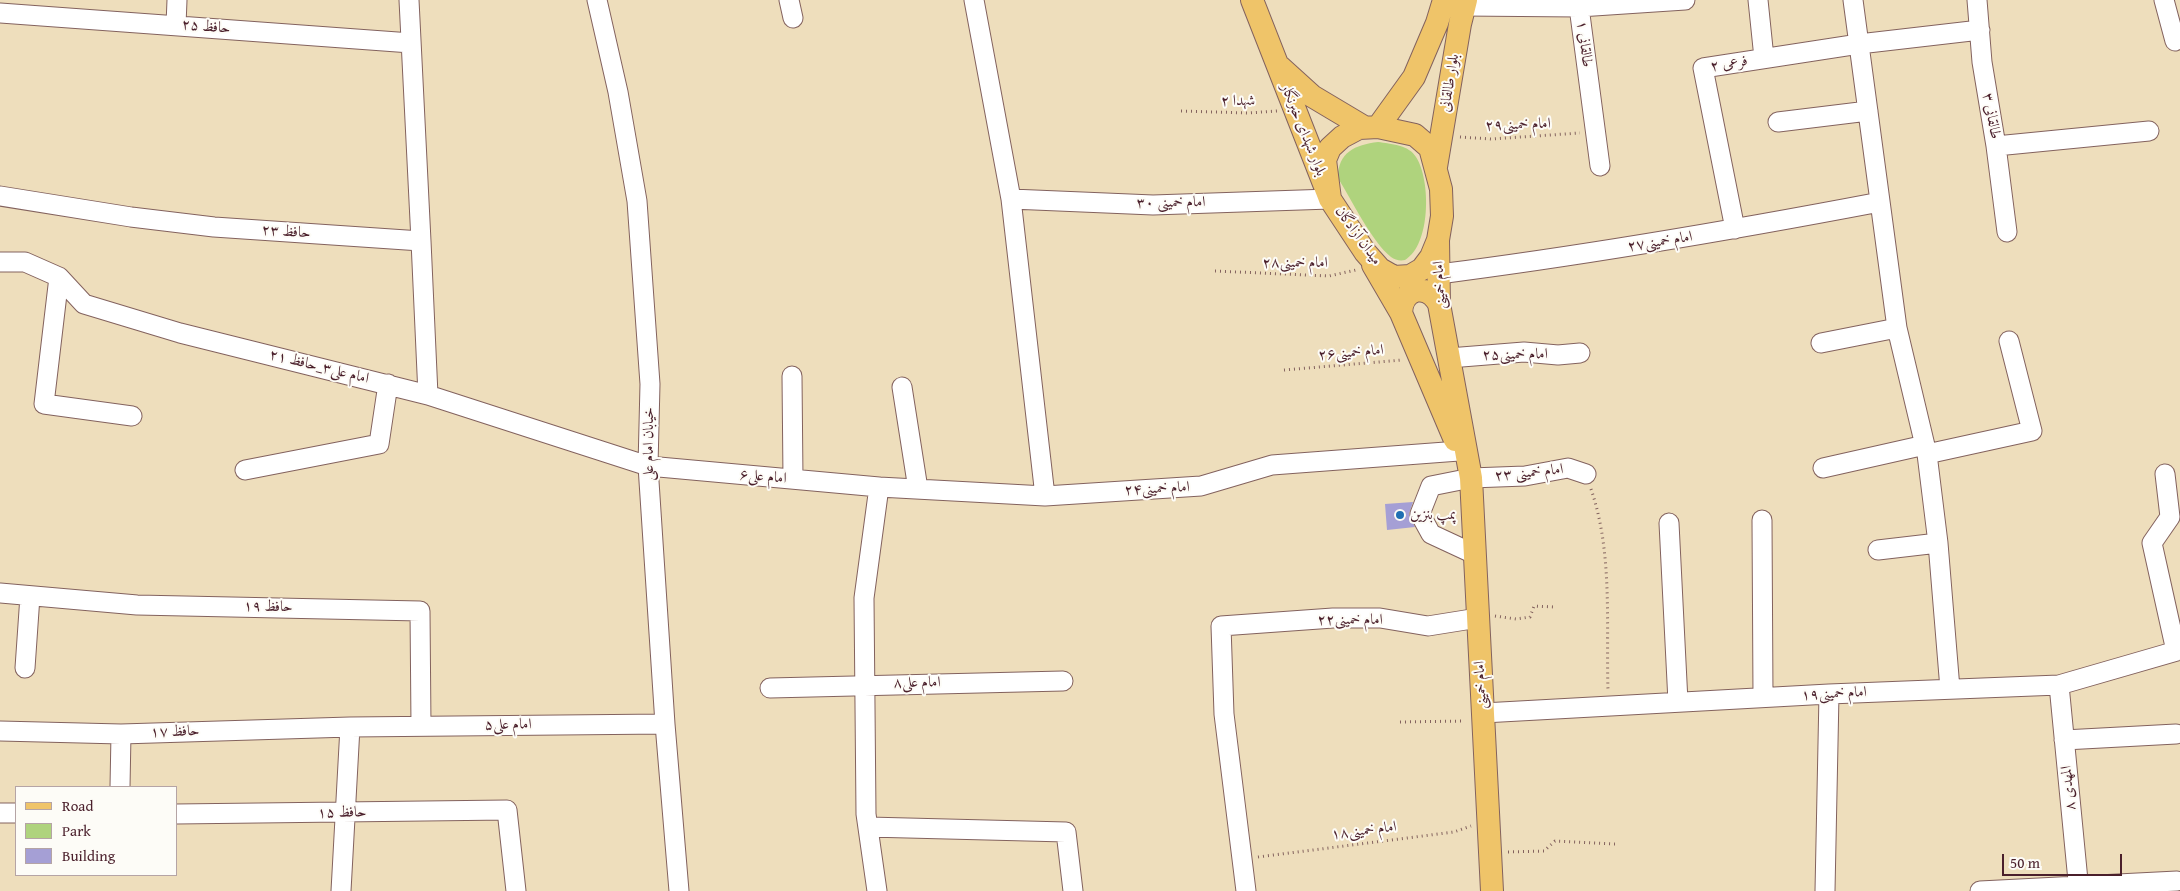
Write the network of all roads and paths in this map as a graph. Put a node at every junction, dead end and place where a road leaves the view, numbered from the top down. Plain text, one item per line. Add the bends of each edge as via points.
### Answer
1 (178, 0) edge
2 (409, 0) edge
3 (597, 0) edge
4 (974, 0) edge
5 (1252, 0) edge
6 (1685, 0) edge
7 (1758, 0) edge
8 (1853, 0) edge
9 (1977, 0) edge
10 (2164, 0) edge
11 (1452, 2) edge
12 (1579, 7) junction
13 (0, 13) edge
14 (176, 25) junction
15 (1980, 30) junction
16 (2174, 41) dead end
17 (412, 43) junction
18 (1859, 44) junction
19 (1764, 58) junction
20 (1275, 62) junction
21 (1295, 110) junction
22 (1181, 111) dead end
23 (1868, 111) junction
24 (1778, 122) dead end
25 (1371, 127) junction
26 (2148, 131) dead end
27 (1596, 132) junction
28 (1441, 136) junction
29 (1996, 146) junction
30 (1600, 166) dead end
31 (1436, 168) junction
32 (0, 196) edge
33 (1011, 199) junction
34 (1330, 199) junction
35 (1880, 202) junction
36 (1735, 229) junction
37 (2007, 232) dead end
38 (1438, 240) junction
39 (421, 241) junction
40 (1369, 259) junction
41 (0, 262) edge
42 (1215, 271) dead end
43 (1439, 274) junction
44 (59, 277) junction
45 (1439, 304) junction
46 (1401, 313) junction
47 (1897, 328) junction
48 (2009, 341) dead end
49 (1821, 344) dead end
50 (1580, 354) dead end
51 (1420, 358) junction
52 (1449, 358) junction
53 (1284, 370) dead end
54 (792, 376) dead end
55 (388, 384) junction
56 (902, 387) dead end
57 (428, 395) junction
58 (132, 416) dead end
59 (1926, 450) junction
60 (1459, 451) junction
61 (648, 466) junction
62 (1823, 468) dead end
63 (245, 470) dead end
64 (1586, 474) joint
65 (2165, 474) dead end
66 (1470, 478) junction
67 (793, 479) junction
68 (879, 487) junction
69 (918, 489) junction
70 (1045, 496) junction
71 (1762, 520) dead end
72 (1670, 523) dead end
73 (1938, 543) junction
74 (1878, 550) dead end
75 (1474, 554) junction
76 (0, 593) edge
77 (30, 596) junction
78 (1555, 607) dead end
79 (1478, 616) junction
80 (2178, 650) edge
81 (26, 668) dead end
82 (1063, 681) dead end
83 (865, 684) junction
84 (2058, 685) junction
85 (770, 688) dead end
86 (1950, 689) junction
87 (1829, 694) junction
88 (1763, 698) junction
89 (1678, 702) junction
90 (1608, 706) junction
91 (1483, 717) junction
92 (1400, 722) dead end
93 (665, 724) junction
94 (421, 726) junction
95 (350, 727) junction
96 (0, 731) edge
97 (121, 734) junction
98 (2176, 734) dead end
99 (2064, 740) junction
100 (120, 786) edge
101 (0, 812) edge
102 (15, 813) edge
103 (346, 813) junction
104 (178, 814) edge
105 (1488, 819) junction
106 (868, 827) junction
107 (1615, 844) dead end
108 (1490, 852) junction
109 (1242, 859) junction
110 (2177, 881) dead end
111 (2079, 889) edge
112 (341, 891) edge
113 (516, 891) edge
114 (679, 891) edge
115 (877, 891) edge
116 (1073, 891) edge
117 (1246, 891) edge
118 (1492, 891) edge
119 (1825, 891) edge
120 (1980, 891) edge

1 - 14 street
2 - 17 street
3 - 61 street, خیابان امام علی via 638,201 650,384
4 - 33 street
5 - 20 main road, بلوار شهدای خبرنگار
6 - 12 street
7 - 19 street
8 - 18 street
9 - 15 street, طالقانی ۳
10 - 16 street
11 - 12 street, طالقانی ۱
11 - 25 main road, بلوار طالقانی via 1437,23 1414,77
11 - 28 main road, بلوار طالقانی
12 - 27 street, طالقانی ۱
13 - 14 street, حافظ ۲۵
14 - 17 street, حافظ ۲۵
15 - 18 street, فرعی ۲
15 - 29 street, طالقانی ۳
17 - 39 street
18 - 19 street, فرعی ۲
18 - 23 street
19 - 36 street, فرعی ۲ via 1702,68
20 - 21 main road, بلوار شهدای خبرنگار
20 - 25 main road, بلوار شهدای خبرنگار via 1312,96
21 - 22 path, شهدا ۲ via 1248,113
21 - 34 main road, بلوار شهدای خبرنگار
23 - 24 street
23 - 35 street
25 - 31 main road, میدان آزادگان via 1415,135 1430,148
25 - 34 main road, میدان آزادگان via 1342,137 1330,148 1325,160
26 - 29 street
27 - 28 path, امام خمینی۲۹ via 1491,139
27 - 30 street, طالقانی ۱
28 - 31 main road, بلوار طالقانی
29 - 37 street, طالقانی ۳
31 - 38 main road, میدان آزادگان via 1442,216
32 - 39 street, حافظ ۲۳ via 214,227
33 - 34 street, امام خمینی ۳۰ via 1153,205
33 - 70 street
34 - 40 main road, میدان آزادگان
35 - 36 street, امام خمینی۲۷
35 - 47 street
36 - 43 street, امام خمینی۲۷ via 1542,261
38 - 40 main road, میدان آزادگان via 1422,269 1410,276 1394,277
38 - 43 main road, امام خمینی
39 - 57 street
40 - 42 path, امام خمینی۲۸ via 1329,276
40 - 46 main road, امام خمینی
41 - 44 street, امام علی۳_حافظ ۲۱ via 25,262
43 - 45 main road, امام خمینی
44 - 55 street, امام علی۳_حافظ ۲۱ via 84,304 180,333
44 - 58 street via 44,404
45 - 46 main road via 1428,292 1412,292 1405,297
45 - 52 main road, امام خمینی
46 - 51 main road, امام خمینی
47 - 49 street
47 - 59 street
48 - 59 street via 2032,431
50 - 52 street, امام خمینی۲۵ via 1524,352
51 - 53 path, امام خمینی۲۶
51 - 60 main road, امام خمینی
52 - 66 main road, امام خمینی
54 - 67 street
55 - 57 street, امام علی۳_حافظ ۲۱
55 - 63 street via 379,444
56 - 69 street
57 - 61 street, امام علی۳_حافظ ۲۱
59 - 62 street
59 - 73 street
60 - 66 main road, امام خمینی
60 - 70 street, امام خمینی۲۴ via 1272,465 1200,486
61 - 67 street, امام علی۶
61 - 93 street, خیابان امام علی
64 - 66 street, امام خمینی ۲۳ via 1568,468 1525,476
64 - 90 path via 1600,514 1606,588
65 - 80 street via 2170,517 2152,543
66 - 75 main road, امام خمینی
66 - 75 street, امام خمینی ۲۳ via 1430,486 1420,514 1432,534
67 - 68 street, امام علی۶
68 - 69 street, امام خمینی۲۴
68 - 83 street via 864,598
69 - 70 street, امام خمینی۲۴
71 - 88 street
72 - 89 street
73 - 74 street
73 - 86 street
75 - 79 main road, امام خمینی
76 - 77 street, حافظ ۱۹
77 - 81 street
77 - 94 street, حافظ ۱۹ via 137,604 420,611
78 - 79 path via 1534,606 1530,617 1516,619
79 - 91 main road, امام خمینی
79 - 109 street, امام خمینی۲۲ via 1428,626 1380,618 1221,626 1224,714
80 - 84 street, امام خمینی۱۹
82 - 83 street, امام علی۸
83 - 85 street, امام علی۸
83 - 106 street
84 - 86 street, امام خمینی۱۹
84 - 99 street, المهدی ٨
86 - 87 street, امام خمینی۱۹
87 - 88 street, امام خمینی۱۹
87 - 119 street
88 - 89 street, امام خمینی۱۹
89 - 90 street, امام خمینی۱۹
90 - 91 street, امام خمینی۱۹
91 - 92 path
91 - 105 main road, امام خمینی
93 - 94 street, امام علی۵
93 - 114 street, خیابان امام علی
94 - 95 street, امام علی۵
95 - 97 street, حافظ ۱۷
95 - 103 street
96 - 97 street, حافظ ۱۷
97 - 100 street
98 - 99 street
99 - 111 street, المهدی ٨
101 - 102 street
103 - 104 street, حافظ ۱۵
103 - 112 street
103 - 113 street, حافظ ۱۵ via 507,810
105 - 108 main road, امام خمینی
105 - 109 path, امام خمینی۱۸ via 1454,832
106 - 115 street
106 - 116 street via 1066,832
107 - 108 path via 1555,841 1544,851
108 - 118 main road, امام خمینی
109 - 117 street
110 - 111 street
111 - 120 street

